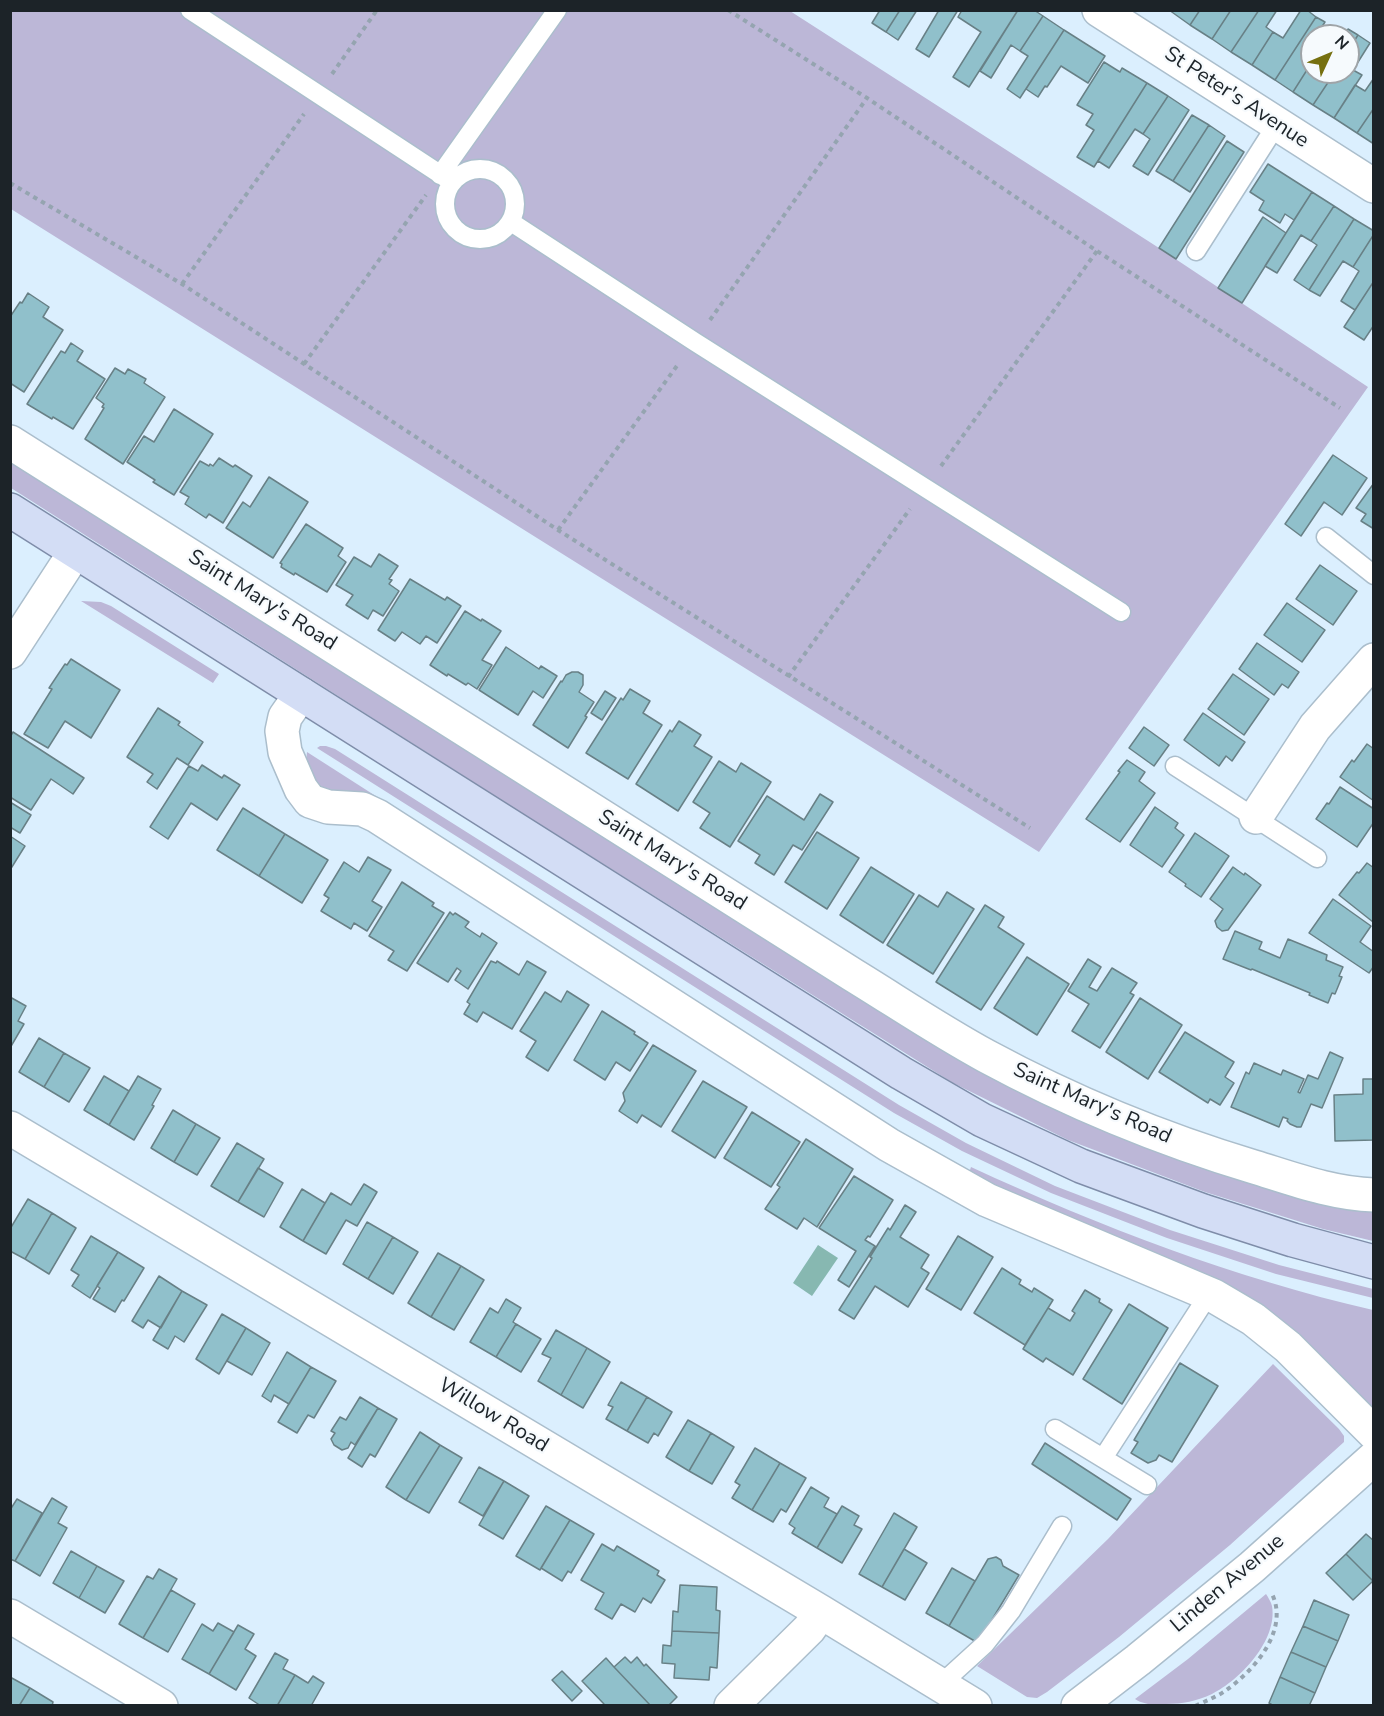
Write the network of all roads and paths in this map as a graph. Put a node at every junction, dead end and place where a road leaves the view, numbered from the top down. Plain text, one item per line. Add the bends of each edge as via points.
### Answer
1 (190, 10) edge
2 (377, 10) edge
3 (556, 10) edge
4 (728, 10) edge
5 (1099, 10) edge
6 (318, 93) junction
7 (867, 98) junction
8 (1276, 124) junction
9 (446, 178) junction
10 (10, 183) edge
11 (1374, 186) edge
12 (511, 222) junction
13 (1097, 251) junction
14 (1196, 251) dead end
15 (182, 284) junction
16 (694, 342) junction
17 (304, 364) junction
18 (1340, 408) dead end
19 (10, 442) edge
20 (925, 488) junction
21 (10, 510) edge
22 (558, 530) junction
23 (1326, 537) dead end
24 (75, 552) junction
25 (1374, 575) edge
26 (1120, 612) dead end
27 (10, 652) edge
28 (1374, 660) edge
29 (788, 677) junction
30 (301, 694) junction
31 (1174, 766) dead end
32 (1256, 817) junction
33 (1030, 828) dead end
34 (1317, 858) dead end
35 (10, 1128) edge
36 (1374, 1195) edge
37 (1374, 1262) edge
38 (1209, 1294) junction
39 (1055, 1429) dead end
40 (1374, 1433) edge
41 (1103, 1458) junction
42 (1374, 1458) edge
43 (1147, 1485) dead end
44 (1062, 1527) dead end
45 (1268, 1586) dead end
46 (821, 1612) junction
47 (10, 1616) edge
48 (941, 1684) junction
49 (161, 1706) edge
50 (731, 1706) edge
51 (975, 1706) edge
52 (1078, 1706) edge
53 (1195, 1706) edge

1 - 6 lane
2 - 6 path
3 - 9 lane
4 - 7 path
5 - 8 street, St Peter's Avenue
6 - 9 lane
6 - 15 path
7 - 13 path
7 - 16 path
8 - 11 street, St Peter's Avenue
8 - 14 lane
9 - 12 lane via 472,169 495,171 505,178 516,199
9 - 12 lane via 447,215 460,233 482,240 503,231
9 - 17 path
10 - 15 path
12 - 16 lane
13 - 18 path
13 - 20 path
15 - 17 path
16 - 20 lane
16 - 22 path
17 - 22 path
19 - 36 street, Saint Mary's Road via 983,1054 1106,1114 1204,1152 1301,1181 1358,1195
20 - 26 lane
20 - 29 path
21 - 24 main road
22 - 29 path
23 - 25 lane
24 - 27 street
24 - 30 main road
28 - 32 street via 1315,727
29 - 33 path
30 - 37 main road via 901,1073 982,1120 1081,1166 1203,1211
30 - 38 street via 285,717 282,731 285,752 310,801 328,807 362,809 377,816 889,1145 987,1200
31 - 32 lane
32 - 34 lane
35 - 46 street, Willow Road
38 - 40 street via 1252,1319 1288,1347
38 - 41 lane
39 - 41 lane
41 - 43 lane
42 - 52 street, Linden Avenue via 1252,1567
44 - 48 lane via 1011,1611 985,1644
45 - 53 path via 1276,1605 1276,1623 1263,1652 1225,1691
46 - 48 street, Willow Road
46 - 50 street via 809,1629
47 - 49 street
48 - 51 street, Willow Road

